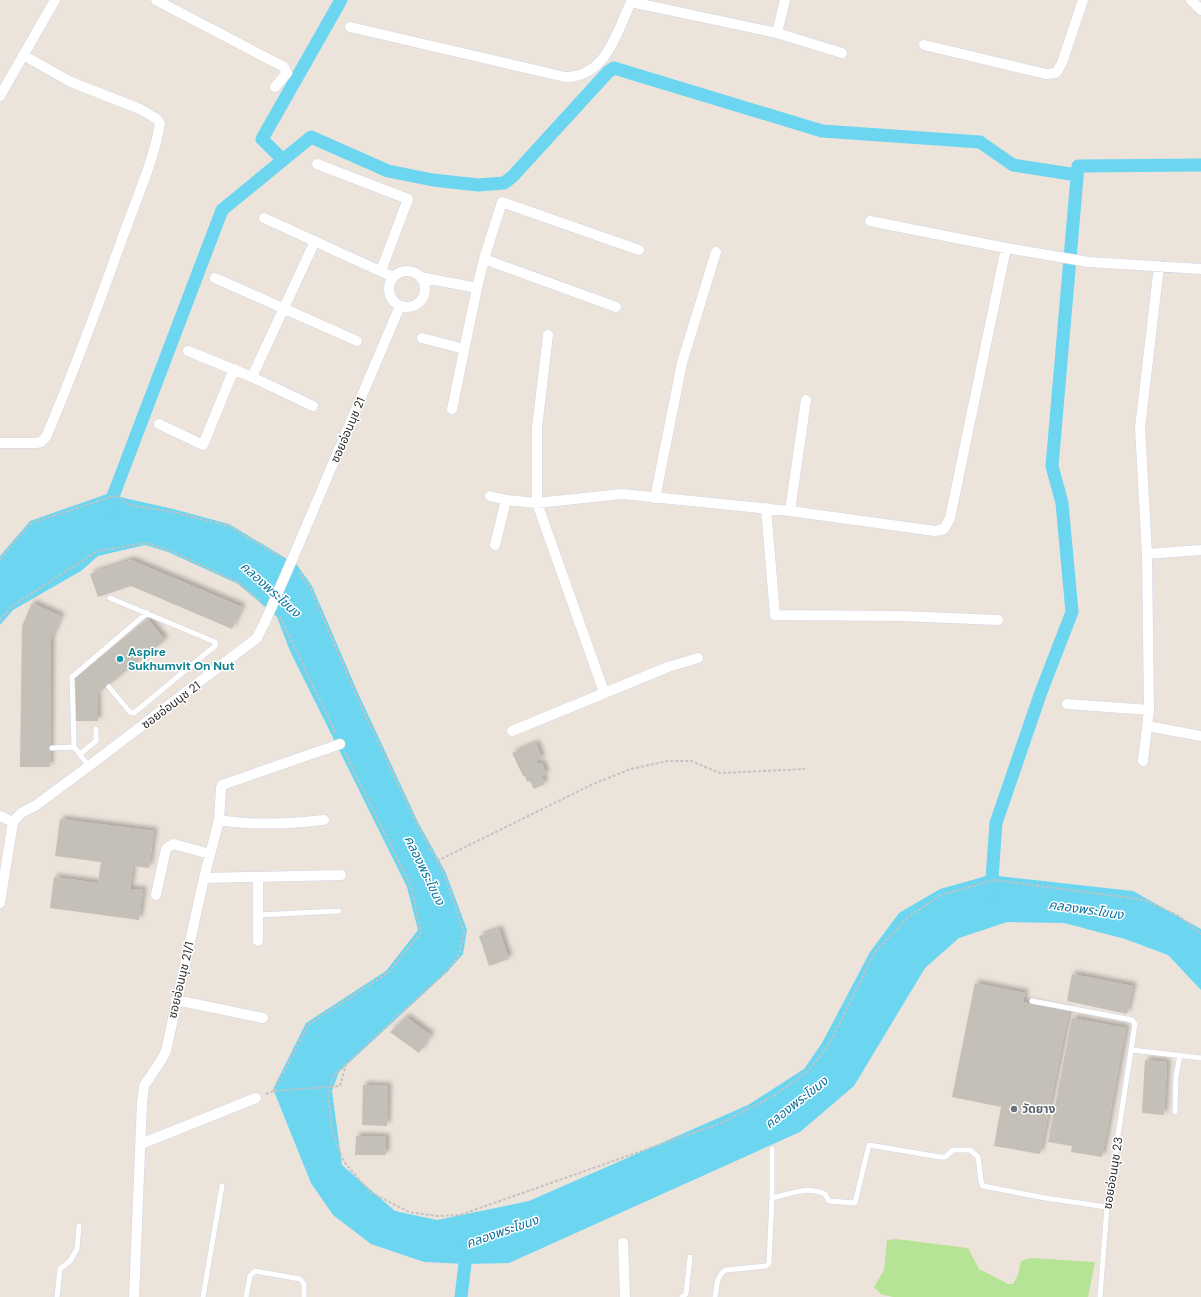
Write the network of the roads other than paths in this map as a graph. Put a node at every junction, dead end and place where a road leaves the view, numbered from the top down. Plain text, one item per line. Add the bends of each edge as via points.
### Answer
1 (55, 0) edge
2 (156, 0) edge
3 (784, 0) edge
4 (1083, 0) edge
5 (1192, 0) edge
6 (629, 1) edge
7 (1201, 10) edge
8 (350, 27) dead end
9 (777, 33) junction
10 (924, 45) dead end
11 (842, 53) dead end
12 (23, 55) junction
13 (275, 87) dead end
14 (0, 96) edge
15 (317, 164) dead end
16 (264, 218) dead end
17 (870, 221) dead end
18 (315, 241) junction
19 (1006, 248) junction
20 (639, 250) dead end
21 (716, 252) dead end
22 (484, 259) junction
23 (1159, 266) junction
24 (1201, 269) edge
25 (381, 271) junction
26 (393, 277) junction
27 (420, 277) junction
28 (215, 278) dead end
29 (477, 288) junction
30 (400, 306) junction
31 (284, 307) junction
32 (616, 307) dead end
33 (548, 335) dead end
34 (422, 338) dead end
35 (356, 341) dead end
36 (464, 349) junction
37 (188, 351) dead end
38 (234, 369) junction
39 (252, 377) junction
40 (806, 400) dead end
41 (313, 406) dead end
42 (452, 409) dead end
43 (160, 424) dead end
44 (0, 444) edge
45 (490, 496) dead end
46 (655, 498) junction
47 (506, 500) junction
48 (537, 503) junction
49 (766, 508) junction
50 (790, 511) junction
51 (495, 545) dead end
52 (1201, 550) edge
53 (1147, 554) junction
54 (110, 598) dead end
55 (147, 613) junction
56 (998, 620) dead end
57 (698, 658) dead end
58 (108, 687) dead end
59 (604, 692) junction
60 (1067, 704) dead end
61 (1149, 710) junction
62 (1147, 726) junction
63 (96, 729) dead end
64 (512, 730) dead end
65 (1201, 736) edge
66 (340, 744) dead end
67 (74, 747) junction
68 (52, 748) dead end
69 (80, 754) junction
70 (1143, 761) dead end
71 (89, 766) junction
72 (0, 816) edge
73 (219, 820) junction
74 (324, 820) dead end
75 (13, 822) junction
76 (210, 854) junction
77 (341, 875) dead end
78 (258, 877) junction
79 (204, 878) junction
80 (156, 895) dead end
81 (0, 903) edge
82 (339, 911) dead end
83 (258, 916) junction
84 (258, 941) dead end
85 (176, 1000) junction
86 (1032, 1000) dead end
87 (263, 1018) dead end
88 (1132, 1050) junction
89 (1180, 1056) junction
90 (1201, 1058) edge
91 (256, 1098) dead end
92 (1175, 1112) dead end
93 (140, 1144) junction
94 (772, 1149) dead end
95 (222, 1186) dead end
96 (772, 1198) junction
97 (1107, 1207) junction
98 (79, 1226) dead end
99 (623, 1243) dead end
100 (690, 1257) dead end
101 (57, 1297) edge
102 (134, 1297) edge
103 (203, 1297) edge
104 (246, 1297) edge
105 (304, 1297) edge
106 (625, 1297) edge
107 (682, 1297) edge
108 (716, 1297) edge
109 (1100, 1297) edge

1 - 12 street
2 - 13 street via 284,67 287,73
3 - 9 street
4 - 10 street via 1062,63 1056,73 1046,74
5 - 7 street
6 - 8 street via 602,60 586,74 575,77 564,78
6 - 9 street
9 - 11 street
12 - 14 street
12 - 44 street via 71,82 140,109 157,119 160,124 154,148 69,384 46,437 36,443
15 - 25 street via 408,199
16 - 18 street
17 - 19 street
18 - 25 street
18 - 31 street
19 - 23 street via 1089,262
19 - 50 street via 950,518 944,529 935,531
20 - 22 street via 502,202
21 - 46 street via 682,363
22 - 29 street
22 - 32 street
23 - 24 street
23 - 53 street via 1140,428
25 - 26 street
26 - 27 street via 404,271
26 - 30 street via 388,288 389,294
27 - 29 street
27 - 30 street via 425,287 422,299 413,307
28 - 31 street
29 - 36 street
30 - 71 street, ซอยอ่อนนุช 21, bridge via 257,638
31 - 35 street
31 - 39 street
33 - 48 street via 537,428
34 - 36 street
36 - 42 street
37 - 38 street
38 - 39 street
38 - 43 street via 203,445
39 - 41 street
40 - 50 street
45 - 47 street
46 - 48 street via 622,494
46 - 49 street
47 - 48 street
47 - 51 street
48 - 59 street
49 - 50 street
49 - 56 street via 775,615
52 - 53 street
53 - 61 street
54 - 55 lane
55 - 58 lane via 215,642 216,646 133,714
55 - 67 lane via 72,677
57 - 59 street
59 - 64 street
60 - 61 street
61 - 62 street
62 - 65 street
62 - 70 street
63 - 69 lane via 96,742
66 - 73 street, ซอยอ่อนนุช 21/1 via 222,785
67 - 68 lane
67 - 69 lane
69 - 71 lane
71 - 75 street, ซอยอ่อนนุช 21
72 - 75 street
73 - 74 street via 246,824
73 - 76 street, ซอยอ่อนนุช 21/1
75 - 81 street
76 - 79 street, ซอยอ่อนนุช 21/1
76 - 80 street via 169,845
77 - 78 street
78 - 79 street
78 - 83 street
79 - 85 street, ซอยอ่อนนุช 21/1
82 - 83 lane
83 - 84 street
85 - 87 street
85 - 93 street, ซอยอ่อนนุช 21/1 via 166,1051 144,1086
86 - 88 lane, ซอยอ่อนนุช 23 via 1132,1020 1135,1026
88 - 89 lane
88 - 97 lane, ซอยอ่อนนุช 23
89 - 90 lane
89 - 92 lane via 1176,1076
91 - 93 street
93 - 102 street, ซอยอ่อนนุช 21/1
94 - 96 lane
95 - 103 lane
96 - 97 lane via 810,1190 824,1194 829,1201 856,1203 870,1145 940,1158 953,1150 970,1150 978,1157 983,1186
96 - 108 lane via 769,1263 766,1266 721,1272
97 - 109 lane, ซอยอ่อนนุช 23
98 - 101 lane via 77,1249 70,1261 60,1270
99 - 106 street
100 - 107 lane via 686,1294
104 - 105 lane via 250,1276 255,1271 300,1279 304,1284

